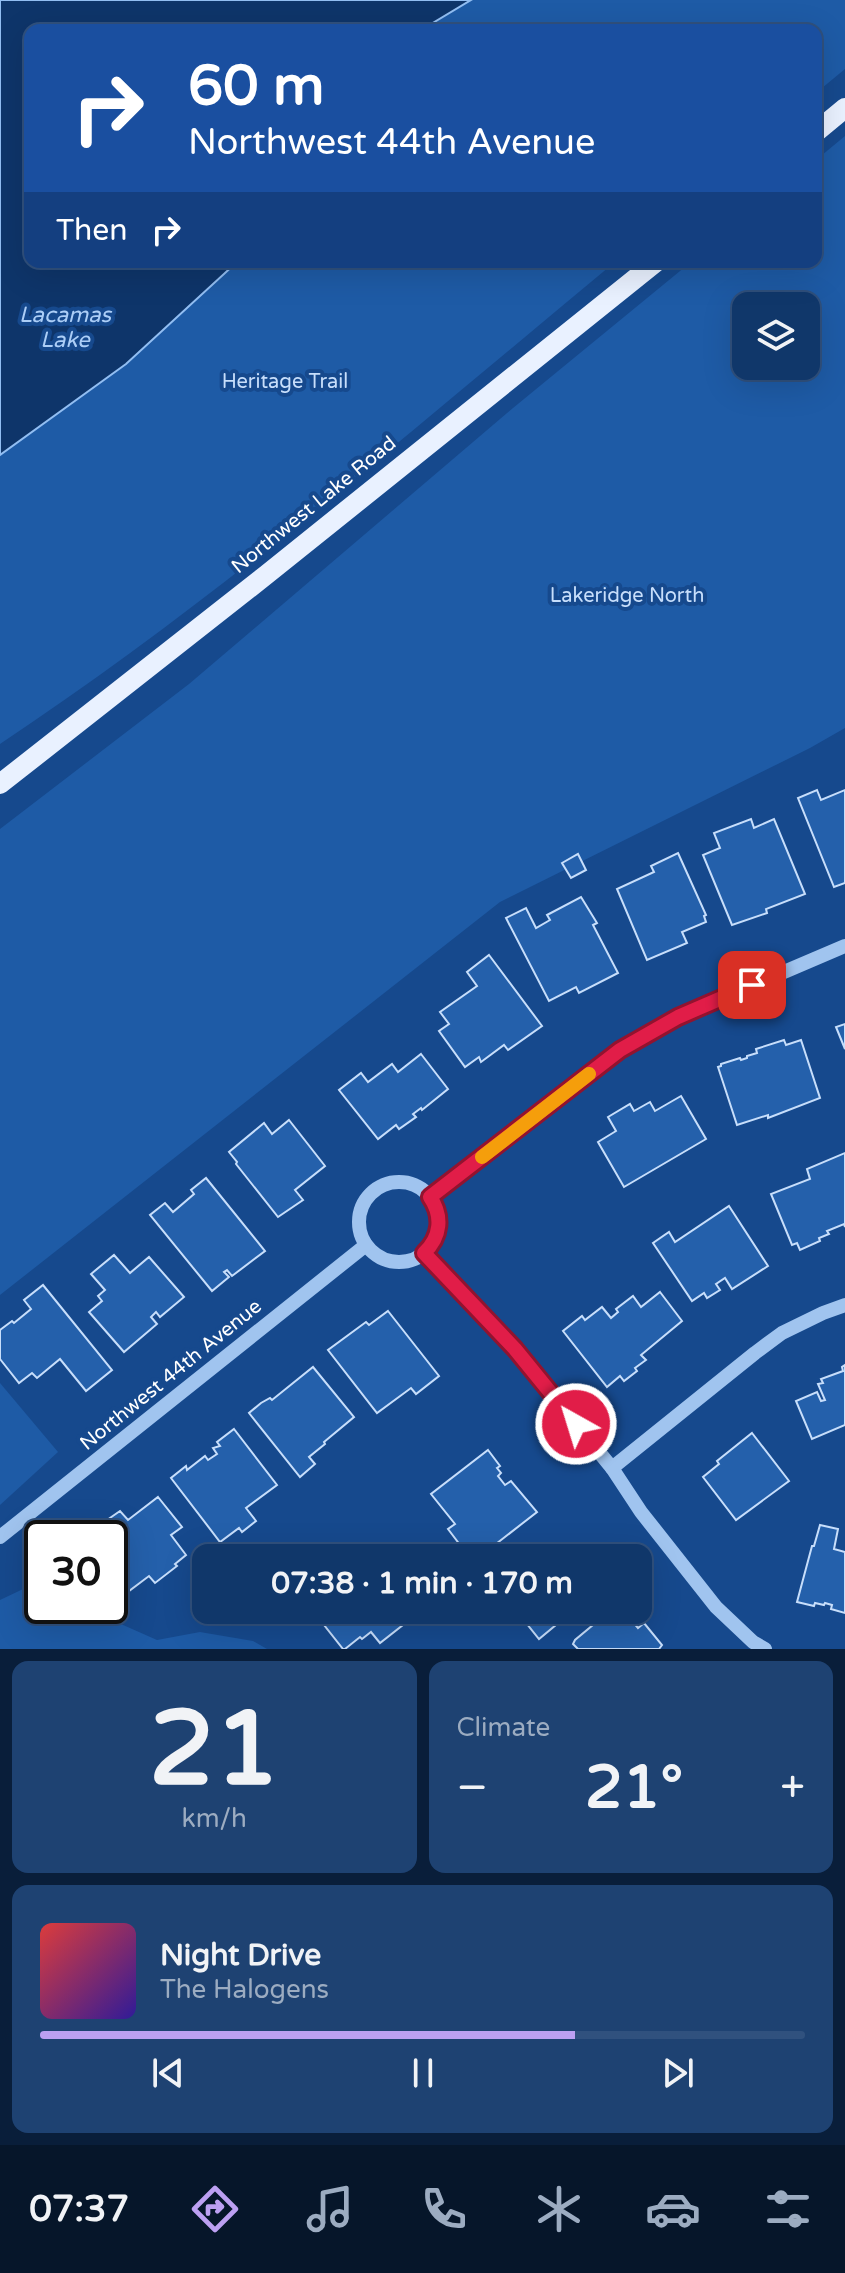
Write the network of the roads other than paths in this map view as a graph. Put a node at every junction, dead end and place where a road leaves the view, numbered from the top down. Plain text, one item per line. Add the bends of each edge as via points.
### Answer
1 (845, 108) edge
2 (822, 127) edge
3 (649, 268) edge
4 (0, 784) edge
5 (845, 946) edge
6 (430, 1197) junction
7 (366, 1245) junction
8 (424, 1253) junction
9 (845, 1305) edge
10 (612, 1468) junction
11 (0, 1537) edge
12 (765, 1649) edge

1 - 2 main road
3 - 4 main road, Northwest Lake Road
5 - 6 street via 678,1017 620,1050
6 - 7 street via 404,1182 375,1190 359,1215
6 - 8 street via 438,1226
7 - 8 street via 389,1261 404,1262
7 - 11 street, Northwest 44th Avenue
8 - 10 street via 515,1349
9 - 10 street via 782,1333
10 - 12 street via 716,1607

